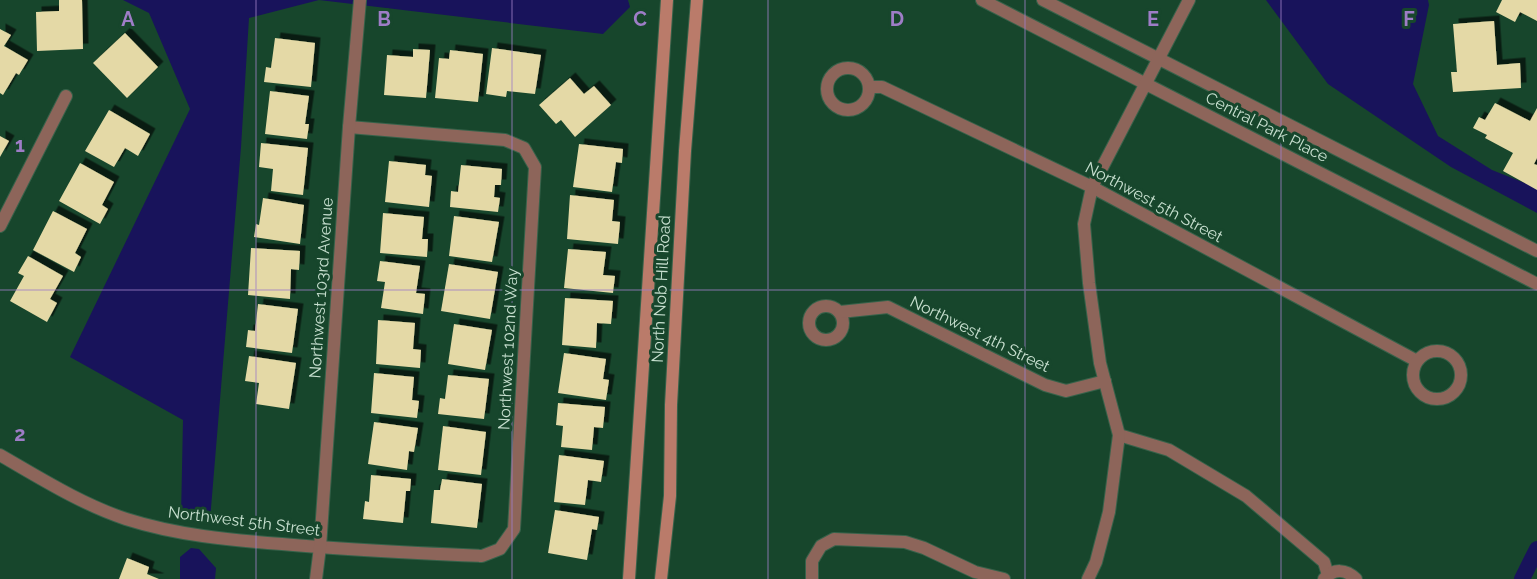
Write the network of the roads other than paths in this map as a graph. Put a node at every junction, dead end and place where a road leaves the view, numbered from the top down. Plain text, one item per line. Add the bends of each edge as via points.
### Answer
1 (360, 0) edge
2 (667, 0) edge
3 (696, 0) edge
4 (982, 0) edge
5 (1043, 0) edge
6 (1188, 0) edge
7 (1160, 57) junction
8 (1146, 84) junction
9 (870, 87) dead end
10 (66, 96) dead end
11 (349, 128) junction
12 (1092, 187) junction
13 (0, 226) edge
14 (1537, 250) edge
15 (1537, 284) edge
16 (840, 312) dead end
17 (1417, 361) junction
18 (1105, 381) junction
19 (1119, 435) junction
20 (0, 455) edge
21 (320, 547) junction
22 (500, 549) joint
23 (1326, 577) edge
24 (316, 579) edge
25 (628, 579) edge
26 (661, 579) edge
27 (812, 579) edge
28 (1004, 579) edge
29 (1088, 579) edge
30 (1356, 579) edge

1 - 11 street, Northwest 103rd Avenue
2 - 25 main road, North Nob Hill Road
3 - 26 main road, North Nob Hill Road via 671,393 670,496
4 - 8 street, Central Park Place
5 - 7 street, Central Park Place
6 - 7 street
7 - 8 street
7 - 14 street, Central Park Place
8 - 12 street
8 - 15 street, Central Park Place
9 - 12 street, Northwest 5th Street via 882,87
10 - 13 street
11 - 21 street, Northwest 103rd Avenue
11 - 22 street, Northwest 102nd Way via 505,140 524,148 535,167 514,529
12 - 17 street, Northwest 5th Street
12 - 18 street via 1083,224
16 - 18 street, Northwest 4th Street via 888,307 1045,386 1066,390
17 - 17 street via 1413,369 1415,385 1427,397 1444,398 1457,389 1460,367 1451,355 1437,351
18 - 19 street
19 - 23 street via 1169,450 1246,496 1324,562
19 - 29 street via 1109,512
20 - 21 street, Northwest 5th Street via 67,493 123,518 171,532
21 - 22 street, Northwest 5th Street via 482,556
21 - 24 street, Northwest 103rd Avenue
23 - 30 street via 1339,571
27 - 28 street via 812,561 821,546 834,538 905,542 975,572

